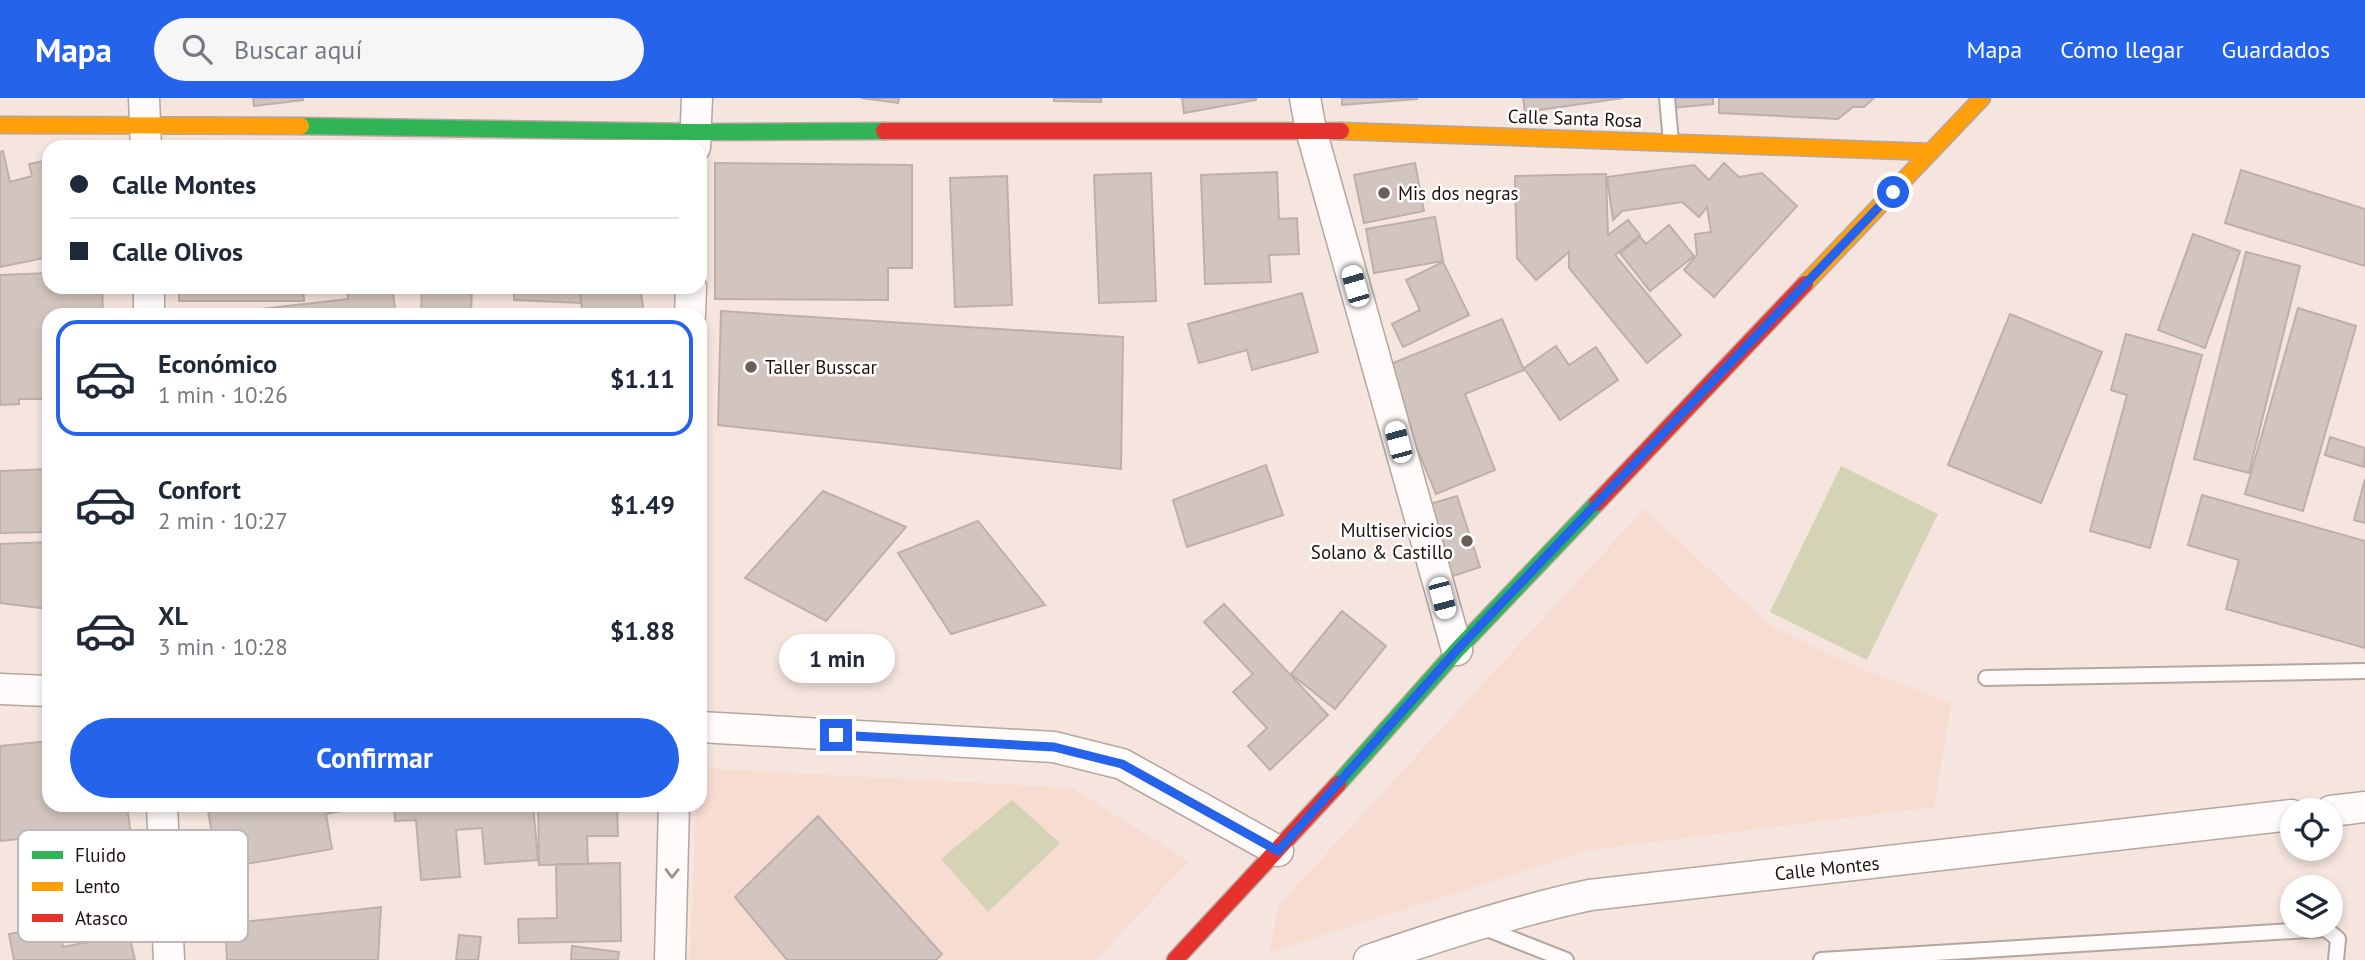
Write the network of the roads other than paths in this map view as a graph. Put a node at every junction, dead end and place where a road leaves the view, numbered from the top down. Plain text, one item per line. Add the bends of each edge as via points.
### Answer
1 (697, 98) edge
2 (1305, 98) edge
3 (1667, 98) edge
4 (1982, 98) edge
5 (145, 123) edge
6 (0, 125) edge
7 (1311, 130) junction
8 (696, 140) edge
9 (1671, 143) junction
10 (1931, 152) junction
11 (1457, 650) junction
12 (2365, 671) edge
13 (1986, 678) dead end
14 (0, 689) edge
15 (42, 691) edge
16 (707, 727) edge
17 (2365, 807) edge
18 (2343, 810) edge
19 (162, 812) edge
20 (674, 812) edge
21 (2280, 817) edge
22 (163, 830) edge
23 (1278, 851) junction
24 (1478, 925) junction
25 (168, 942) edge
26 (169, 960) edge
27 (670, 960) edge
28 (1175, 960) edge
29 (1369, 960) edge
30 (1566, 960) edge
31 (1821, 960) edge
32 (2336, 960) edge

1 - 8 street
2 - 7 street
3 - 9 lane
4 - 10 street
5 - 6 street, Calle Santa Rosa
5 - 8 street, Calle Santa Rosa
7 - 8 street, Calle Santa Rosa
7 - 9 street, Calle Santa Rosa
7 - 11 street
9 - 10 street, Calle Santa Rosa
10 - 11 street
11 - 23 street
12 - 13 lane
14 - 15 street
16 - 23 street via 1054,747 1122,764
17 - 18 street
19 - 22 street
20 -> 27 street
21 - 24 street, Calle Montes via 1590,895
23 - 28 street
24 - 29 street, Calle Montes
24 - 30 lane
25 - 26 street
31 - 32 lane via 2326,929 2338,939

